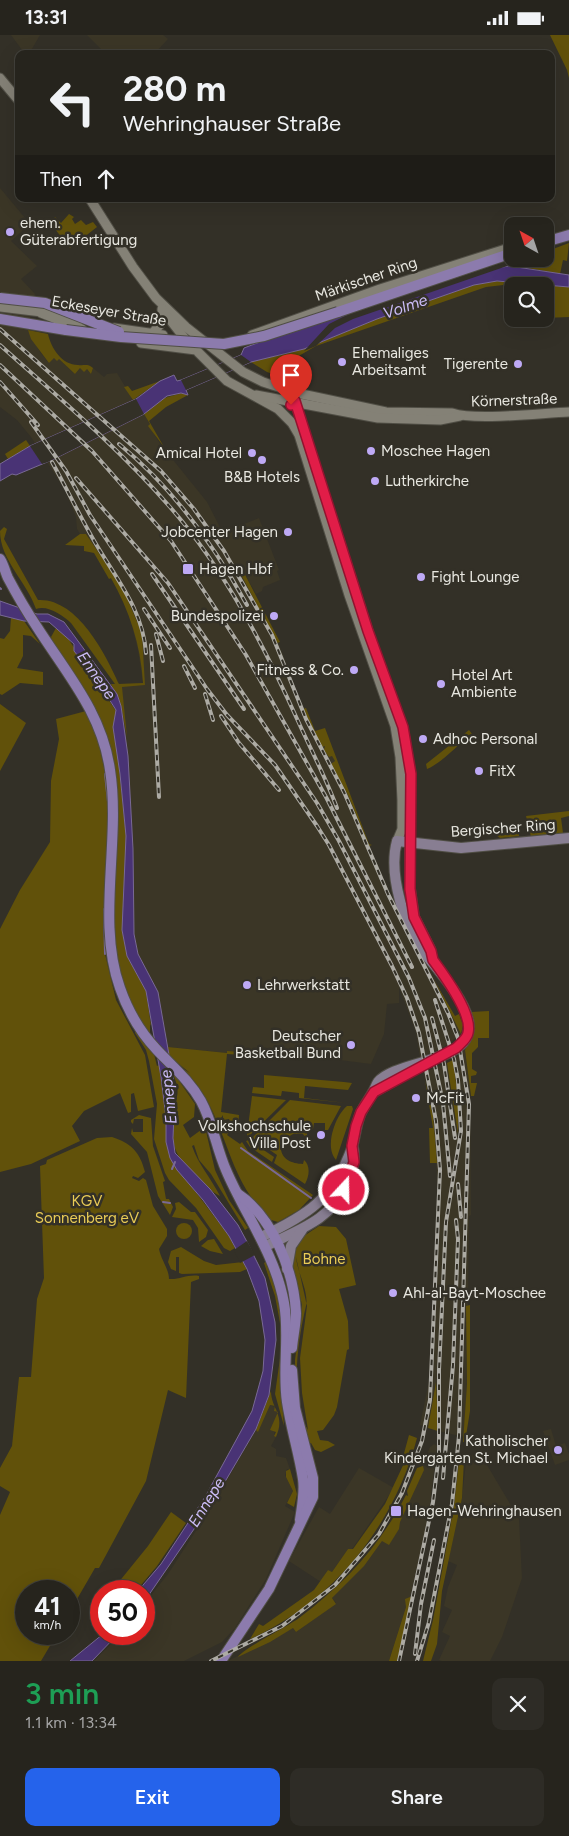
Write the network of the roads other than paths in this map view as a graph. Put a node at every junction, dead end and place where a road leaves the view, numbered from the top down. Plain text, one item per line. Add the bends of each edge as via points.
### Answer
1 (0, 79) edge
2 (15, 96) edge
3 (92, 202) edge
4 (569, 235) edge
5 (554, 239) edge
6 (504, 250) edge
7 (504, 256) edge
8 (0, 298) edge
9 (156, 298) junction
10 (0, 307) edge
11 (162, 309) junction
12 (0, 319) edge
13 (85, 326) junction
14 (152, 334) junction
15 (129, 336) junction
16 (184, 338) junction
17 (203, 340) junction
18 (230, 342) junction
19 (192, 348) junction
20 (218, 351) junction
21 (209, 363) junction
22 (254, 395) junction
23 (296, 397) junction
24 (569, 412) edge
25 (288, 419) junction
26 (0, 559) edge
27 (3, 574) edge
28 (402, 829) junction
29 (569, 839) edge
30 (397, 841) junction
31 (410, 842) junction
32 (433, 960) junction
33 (347, 1170) junction
34 (302, 1229) junction
35 (268, 1239) junction
36 (287, 1269) junction
37 (304, 1462) junction
38 (221, 1661) edge

1 - 2 street
3 - 9 street via 132,267
4 - 5 main road
6 - 18 street, Märkischer Ring
7 - 15 main road, bridge via 253,339 206,344
8 - 15 main road, bridge via 46,303
9 - 11 street
9 - 17 street, Körnerstraße
10 - 13 street, Eckeseyer Straße via 41,313
11 - 14 street via 162,322
11 - 16 street
12 - 15 main road, bridge
13 - 14 street, Eckeseyer Straße
13 - 19 street, Eckeseyer Straße via 108,339
14 - 16 street, Eckeseyer Straße
16 - 17 street, Eckeseyer Straße
16 - 19 street
17 - 18 street, Eckeseyer Straße
17 - 20 street, Körnerstraße
18 - 20 street
19 - 21 street
20 - 21 street
20 - 23 street, Körnerstraße via 238,369
21 - 22 street via 227,381
22 - 23 street, Körnerstraße
22 - 25 street
23 - 24 street, Körnerstraße via 386,413 452,413 460,416
23 - 25 street
23 - 31 street via 368,631 400,717 410,764
25 - 28 street via 303,446 370,660 392,716 398,744
26 - 27 main road
27 - 35 main road via 88,702 107,752 114,828 109,929 119,986 142,1031 203,1104 225,1169 247,1215
28 - 30 street
28 - 31 street via 405,840
29 - 31 main road, Bergischer Ring via 461,848
30 - 31 main road, Bergischer Ring
30 - 32 main road via 393,857 400,900 416,937 426,955
31 - 32 main road via 410,889 414,917
32 - 33 main road via 462,1007 469,1032 456,1048 374,1092 361,1112
33 - 34 main road via 343,1195 333,1208
33 - 35 main road via 312,1208
34 - 35 main road
34 - 36 main road via 291,1246
35 - 36 main road
35 - 37 main road via 284,1306 286,1397
36 - 37 main road via 296,1315 293,1391
37 - 38 main road via 313,1478 313,1497 269,1589

